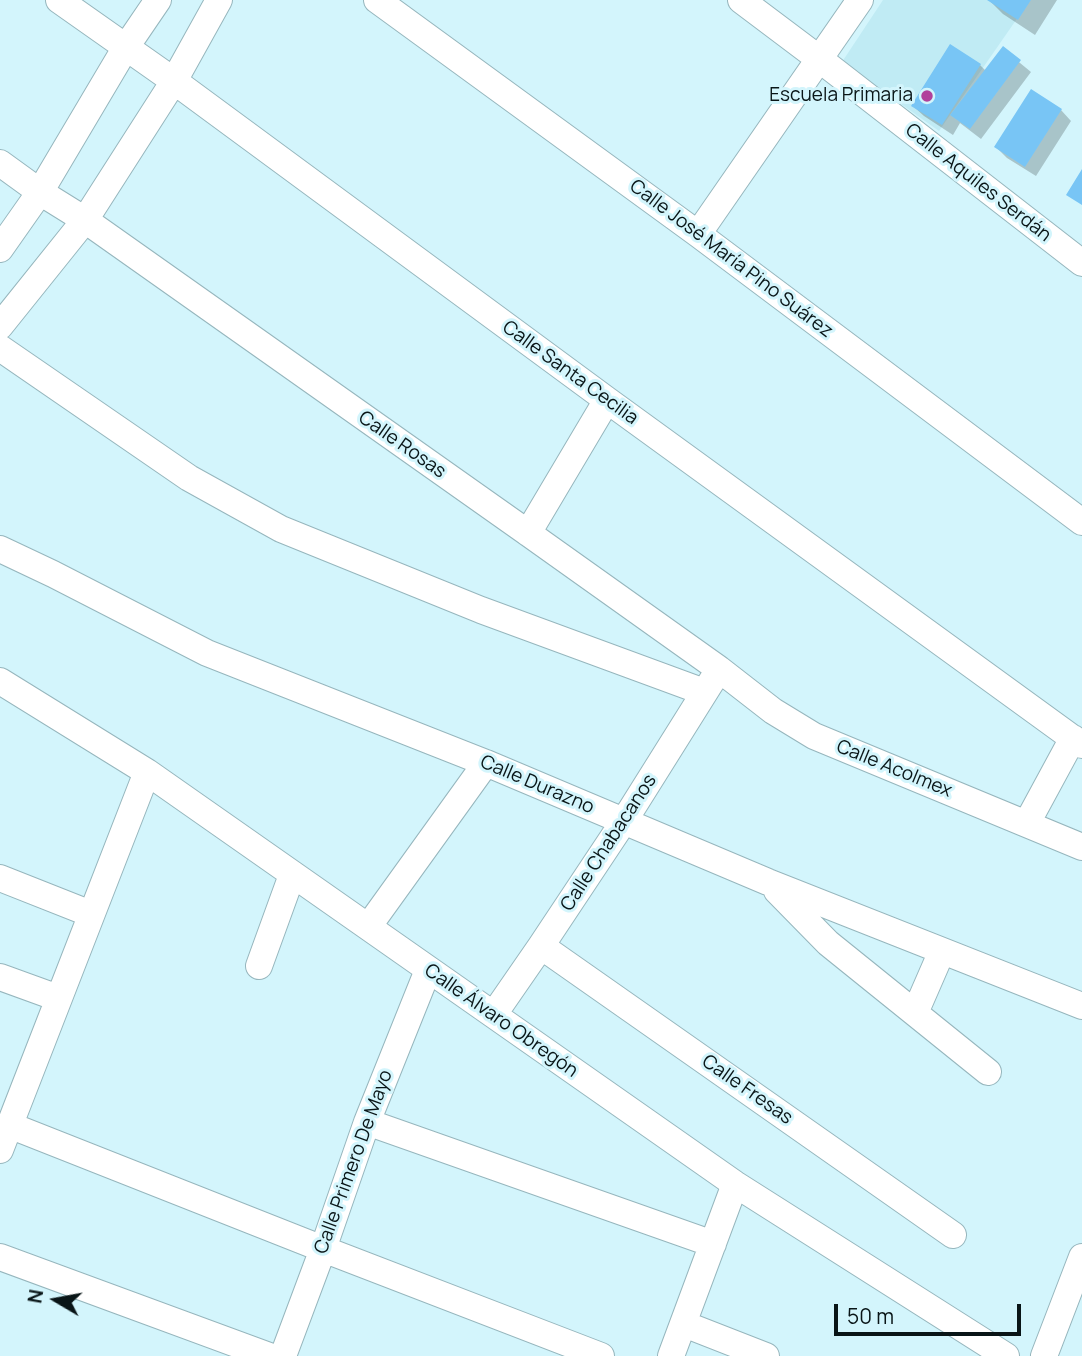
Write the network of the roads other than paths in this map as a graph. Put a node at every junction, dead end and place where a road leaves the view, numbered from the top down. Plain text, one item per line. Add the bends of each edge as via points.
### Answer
1 (59, 0) edge
2 (158, 0) edge
3 (219, 0) edge
4 (377, 0) edge
5 (741, 0) edge
6 (860, 0) edge
7 (126, 47) junction
8 (818, 58) junction
9 (174, 81) junction
10 (0, 163) edge
11 (40, 192) junction
12 (85, 220) junction
13 (698, 234) junction
14 (0, 249) edge
15 (1082, 263) edge
16 (0, 326) edge
17 (0, 348) edge
18 (607, 400) junction
19 (1082, 522) edge
20 (528, 533) junction
21 (0, 549) edge
22 (719, 669) junction
23 (0, 681) edge
24 (704, 692) junction
25 (1078, 741) edge
26 (486, 763) junction
27 (147, 772) junction
28 (624, 821) junction
29 (1027, 823) junction
30 (1082, 847) edge
31 (292, 875) junction
32 (0, 878) edge
33 (768, 883) junction
34 (91, 914) junction
35 (368, 928) junction
36 (541, 946) junction
37 (942, 951) junction
38 (259, 966) dead end
39 (428, 970) junction
40 (0, 977) edge
41 (58, 999) junction
42 (1082, 1006) edge
43 (915, 1013) junction
44 (494, 1014) junction
45 (988, 1072) dead end
46 (367, 1122) junction
47 (9, 1125) junction
48 (0, 1150) edge
49 (735, 1184) junction
50 (953, 1235) dead end
51 (713, 1244) junction
52 (323, 1249) junction
53 (1082, 1257) edge
54 (0, 1258) edge
55 (684, 1324) junction
56 (269, 1356) edge
57 (283, 1356) edge
58 (601, 1356) edge
59 (671, 1356) edge
60 (766, 1356) edge
61 (1006, 1356) edge
62 (1044, 1356) edge

1 - 7 street, Calle Santa Cecilia
2 - 7 street
3 - 9 street
4 - 13 street, Calle José María Pino Suárez
5 - 8 street, Calle Aquiles Serdán
6 - 8 street
7 - 9 street, Calle Santa Cecilia
7 - 11 street
8 - 13 street
8 - 15 street, Calle Aquiles Serdán
9 - 12 street
9 - 18 street, Calle Santa Cecilia
10 - 11 street
11 - 12 street
11 - 14 street
12 - 16 street
12 - 20 street, Calle Rosas
13 - 19 street, Calle José María Pino Suárez
17 - 24 street via 189,478 281,529 481,610
18 - 20 street
18 - 25 street, Calle Santa Cecilia
20 - 22 street, Calle Rosas
21 - 26 street, Calle Durazno via 206,653
22 - 24 street, Calle Chabacanos
22 - 29 street, Calle Acolmex via 814,736
23 - 27 street, Calle Álvaro Obregón
24 - 28 street, Calle Chabacanos
25 - 29 street
26 - 28 street, Calle Durazno
26 - 35 street
27 - 31 street, Calle Álvaro Obregón
27 - 34 street
28 - 33 street, Calle Durazno
28 - 36 street, Calle Chabacanos
29 - 30 street, Calle Acolmex
31 - 35 street, Calle Álvaro Obregón
31 - 38 street
32 - 34 street
33 - 37 street, Calle Durazno
33 - 43 street via 828,943
34 - 41 street
35 - 39 street, Calle Álvaro Obregón
36 - 44 street, Calle Chabacanos
36 - 50 street, Calle Fresas
37 - 42 street, Calle Durazno
37 - 43 street
39 - 44 street, Calle Álvaro Obregón
39 - 46 street, Calle Primero De Mayo
40 - 41 street
41 - 47 street
43 - 45 street
44 - 49 street, Calle Álvaro Obregón
46 - 51 street
46 - 52 street, Calle Primero De Mayo
47 - 48 street
47 - 52 street
49 - 51 street
49 - 61 street, Calle Álvaro Obregón
51 - 55 street
52 - 57 street, Calle Primero De Mayo
52 - 58 street
53 - 62 street
54 - 56 street
55 - 59 street
55 - 60 street

